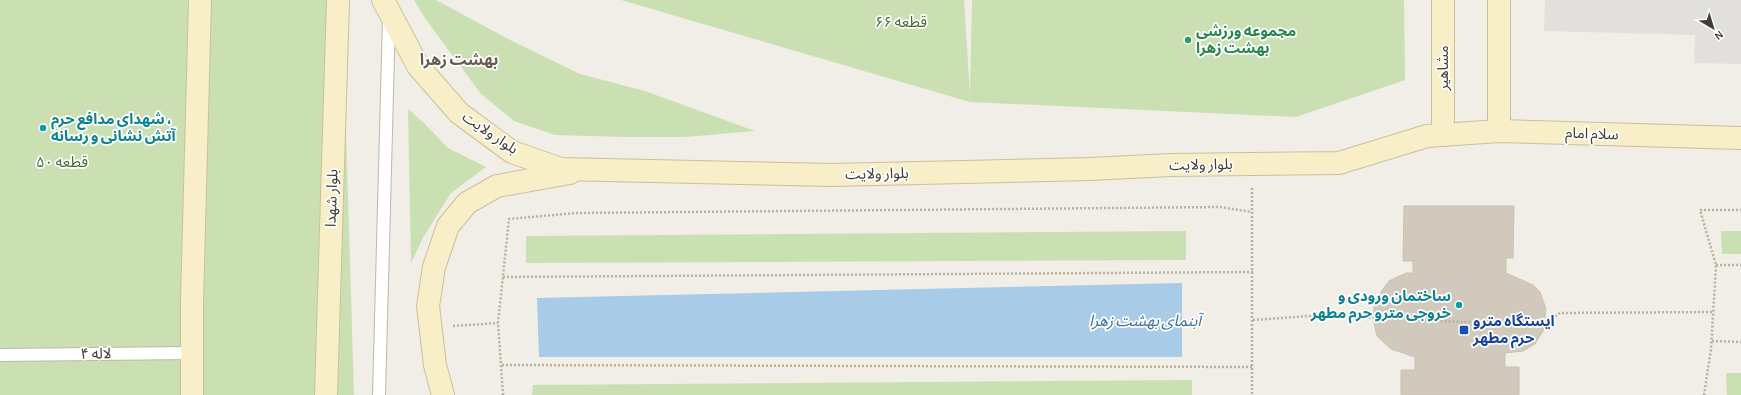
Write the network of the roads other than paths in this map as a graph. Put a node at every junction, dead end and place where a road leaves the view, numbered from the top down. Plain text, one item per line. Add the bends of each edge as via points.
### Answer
1 (200, 0) edge
2 (338, 0) edge
3 (1442, 0) edge
4 (1499, 0) edge
5 (386, 6) edge
6 (1499, 132) junction
7 (1443, 135) junction
8 (1741, 138) edge
9 (593, 169) junction
10 (191, 353) junction
11 (0, 355) edge
12 (192, 395) edge
13 (326, 395) edge
14 (379, 395) edge
15 (443, 395) edge

1 - 10 street
2 - 13 street, بلوار شهدا
3 - 7 street, مشاهیر
4 - 6 street
5 - 9 street, بلوار ولایت via 418,66 459,113 512,152 561,169
5 - 14 lane
6 - 7 street, سلام امام
6 - 8 street, سلام امام
7 - 9 street, بلوار ولایت via 1427,136 1339,163 832,175
9 - 15 street via 497,186 467,203 448,226 434,267 428,306 435,365
10 - 11 lane, لاله ۴
10 - 12 street

